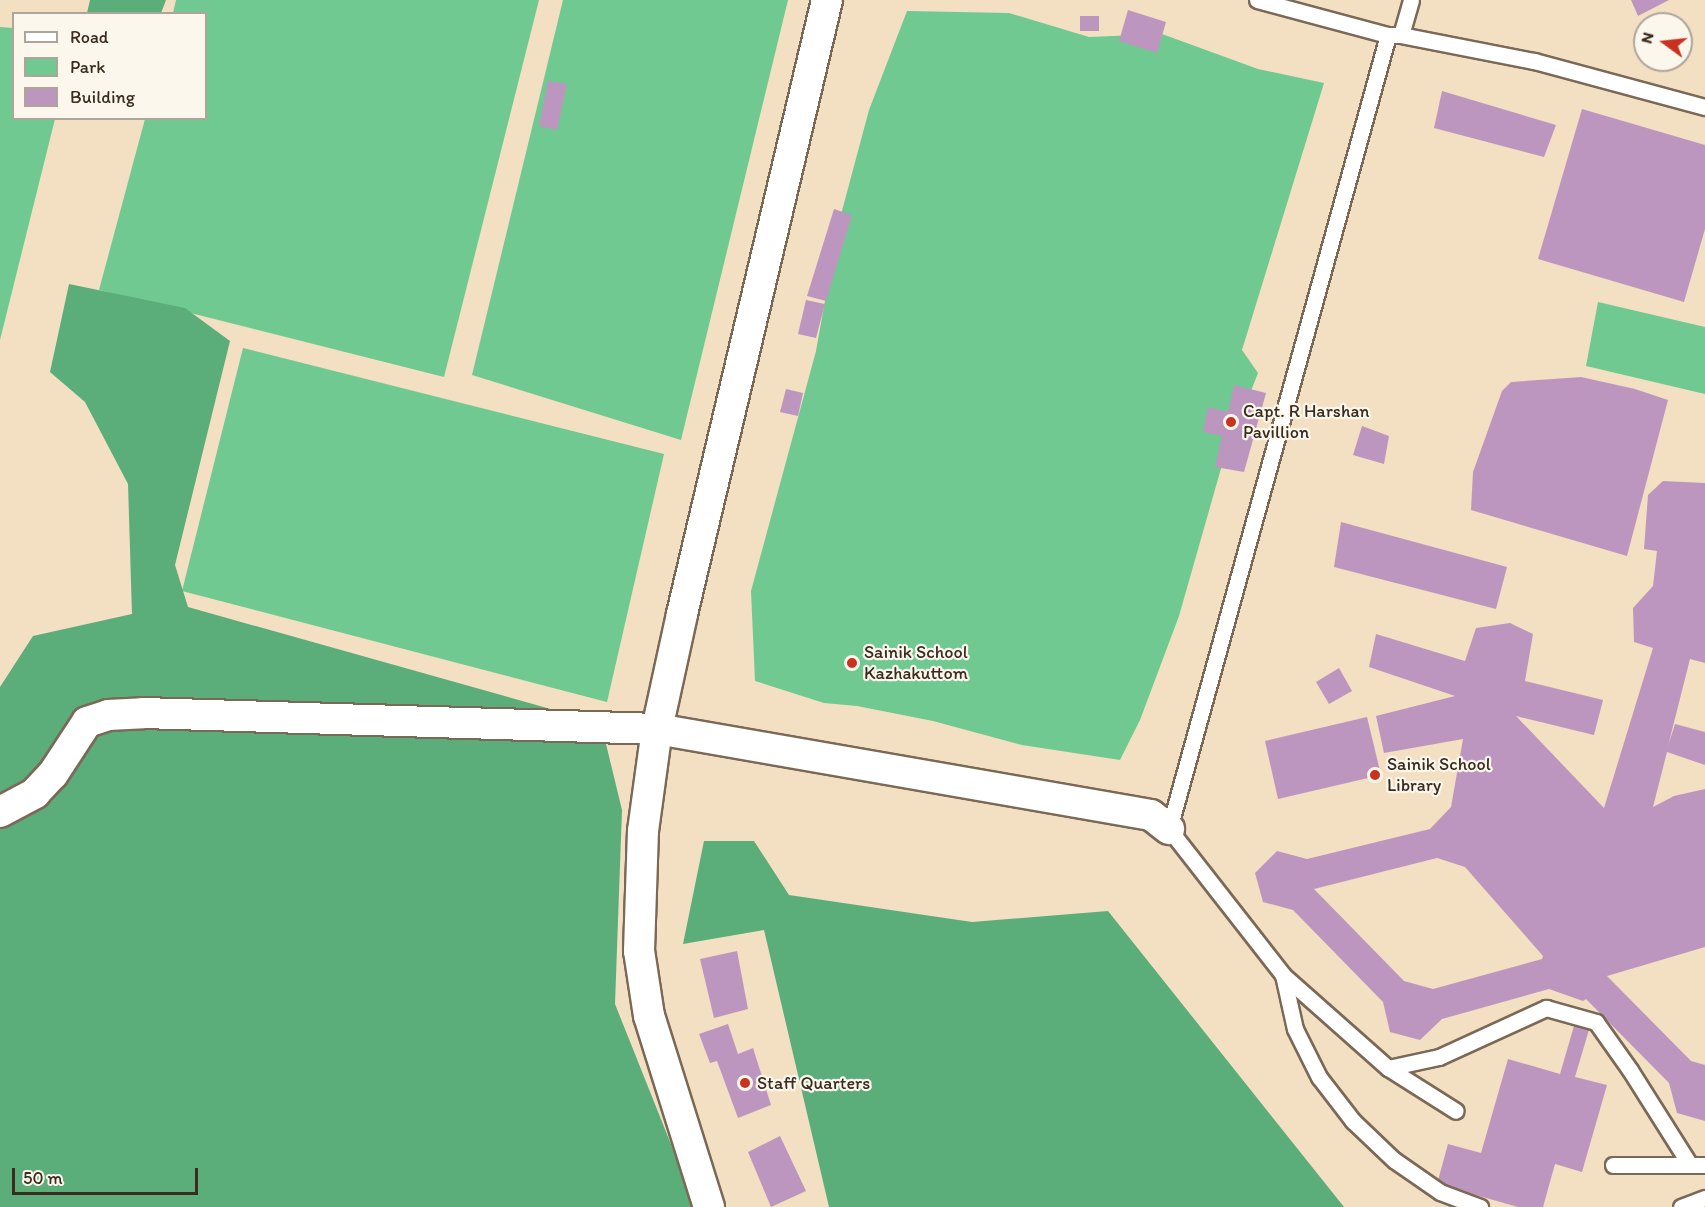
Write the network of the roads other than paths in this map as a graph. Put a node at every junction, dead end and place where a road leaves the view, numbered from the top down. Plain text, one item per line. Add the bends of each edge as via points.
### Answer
1 (827, 0) edge
2 (1257, 0) edge
3 (1411, 0) edge
4 (1394, 35) junction
5 (1705, 107) edge
6 (657, 729) junction
7 (0, 812) edge
8 (1169, 829) junction
9 (1284, 975) junction
10 (1388, 1068) junction
11 (1456, 1111) dead end
12 (1698, 1165) edge
13 (1613, 1166) dead end
14 (1705, 1198) edge
15 (709, 1207) edge
16 (1480, 1207) edge
17 (1681, 1207) edge

1 - 6 street
2 - 4 lane
3 - 4 lane
4 - 5 lane via 1534,62
4 - 8 lane
6 - 7 street via 155,713 108,715 87,722 53,774 35,793
6 - 8 street via 1151,815
6 - 15 street via 643,831 639,951 649,1016
8 - 9 lane
9 - 10 lane
9 - 16 lane via 1294,1029 1319,1077 1353,1121 1394,1160 1440,1192
10 - 11 lane
10 - 12 lane via 1439,1057 1546,1008 1596,1022
12 - 13 lane
14 - 17 lane

